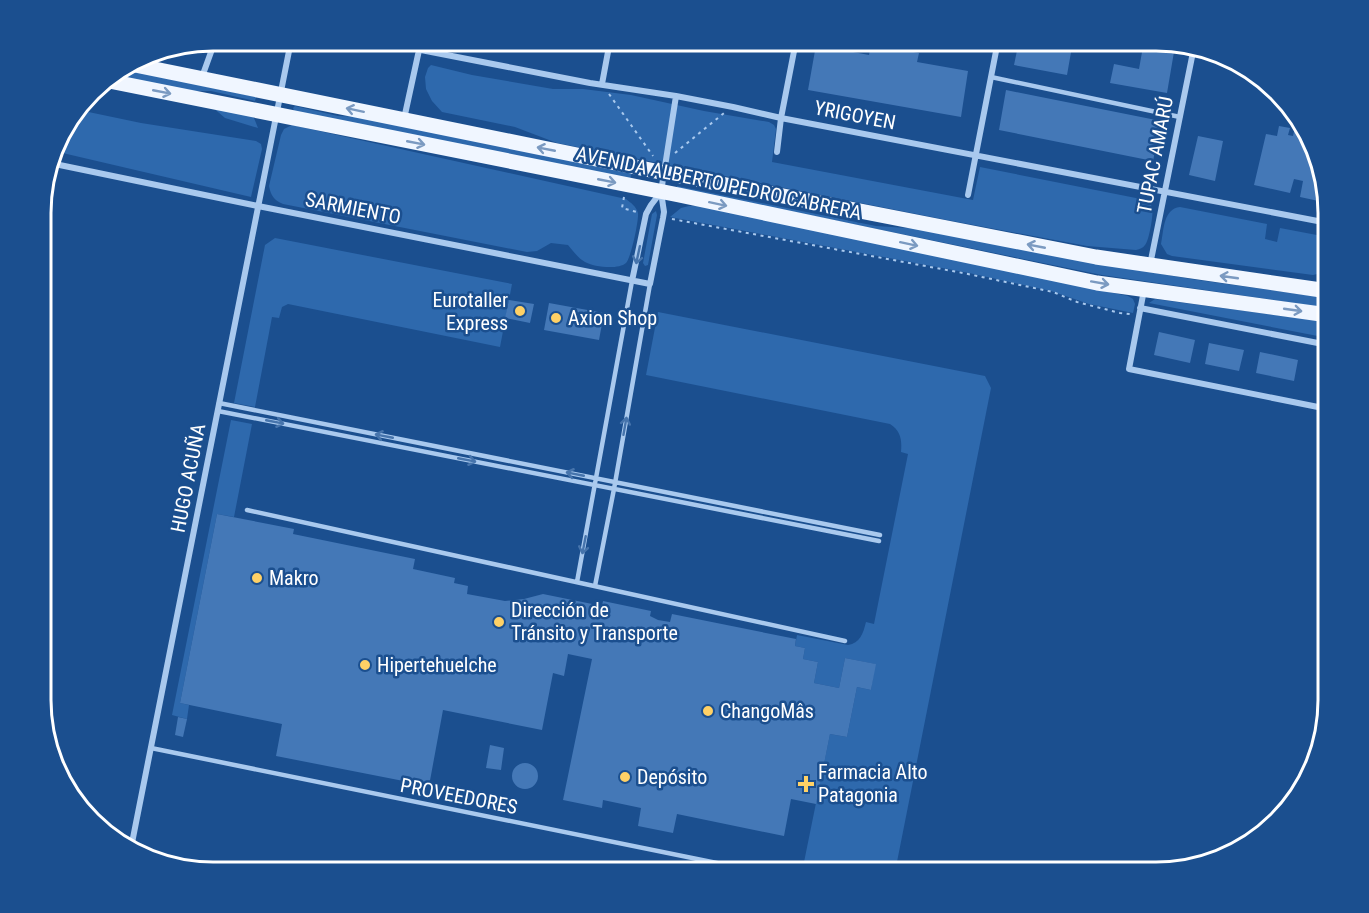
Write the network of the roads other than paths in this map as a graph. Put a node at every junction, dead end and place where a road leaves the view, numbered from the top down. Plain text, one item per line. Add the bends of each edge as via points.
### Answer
1 (211, 51) edge
2 (289, 51) edge
3 (419, 51) edge
4 (424, 51) edge
5 (608, 51) edge
6 (794, 51) edge
7 (996, 51) edge
8 (1192, 56) edge
9 (144, 67) edge
10 (991, 77) junction
11 (201, 78) junction
12 (117, 83) edge
13 (602, 84) junction
14 (280, 95) junction
15 (676, 96) junction
16 (276, 115) junction
17 (1180, 117) junction
18 (781, 118) junction
19 (404, 120) junction
20 (777, 152) dead end
21 (976, 155) junction
22 (59, 165) edge
23 (666, 166) junction
24 (661, 192) junction
25 (1165, 192) junction
26 (968, 195) dead end
27 (258, 206) junction
28 (1318, 222) edge
29 (1150, 266) junction
30 (633, 281) junction
31 (650, 284) junction
32 (1318, 288) edge
33 (1144, 290) junction
34 (1140, 311) junction
35 (1318, 314) edge
36 (1318, 343) edge
37 (218, 407) junction
38 (1318, 407) edge
39 (597, 478) junction
40 (615, 482) junction
41 (595, 485) junction
42 (614, 489) junction
43 (247, 510) dead end
44 (577, 582) junction
45 (595, 586) junction
46 (844, 641) dead end
47 (151, 748) junction
48 (133, 840) edge
49 (713, 862) edge

1 - 11 street
2 - 14 street, HUGO ACUÑA
3 - 19 street
4 - 13 street, YRIGOYEN
5 - 13 street
6 - 18 street
7 - 10 street
8 - 17 street, TUPAC AMARÚ
9 - 11 main road, AVENIDA ALBERTO PEDRO CABRERA
10 - 17 lane
10 - 21 street
11 - 14 main road, AVENIDA ALBERTO PEDRO CABRERA
12 -> 16 main road, AVENIDA ALBERTO PEDRO CABRERA
13 - 15 street, YRIGOYEN
14 - 16 street, HUGO ACUÑA
19 -> 14 main road, AVENIDA ALBERTO PEDRO CABRERA
15 - 18 street, YRIGOYEN
15 - 23 street
16 -> 24 main road, AVENIDA ALBERTO PEDRO CABRERA
16 - 27 street, HUGO ACUÑA
17 - 25 street, TUPAC AMARÚ
18 - 20 street
18 - 21 street, YRIGOYEN
23 -> 19 main road, AVENIDA ALBERTO PEDRO CABRERA
21 - 25 street, YRIGOYEN
21 - 26 street
22 - 27 street, SARMIENTO
23 - 24 street
29 -> 23 main road, AVENIDA ALBERTO PEDRO CABRERA
24 -> 30 street via 646,214
24 - 31 street via 663,218
24 -> 33 main road, AVENIDA ALBERTO PEDRO CABRERA
25 - 28 street, YRIGOYEN
25 - 29 street, TUPAC AMARÚ
27 - 30 street, SARMIENTO
27 - 37 street, HUGO ACUÑA
32 -> 29 main road, AVENIDA ALBERTO PEDRO CABRERA
30 - 31 street, SARMIENTO
30 - 39 lane
40 -> 31 lane
33 - 34 street
33 -> 35 main road, AVENIDA ALBERTO PEDRO CABRERA
34 - 36 street
34 - 38 street via 1129,369
39 -> 37 lane
37 -> 41 lane
37 - 47 street, HUGO ACUÑA
39 - 40 lane
39 - 41 lane
40 - 42 lane
40 - 42 lane via 879,538
41 - 42 lane
41 -> 44 lane
42 - 45 lane
43 - 44 lane
44 - 45 lane
45 - 46 lane
47 - 48 street, HUGO ACUÑA
47 - 49 lane, PROVEEDORES

